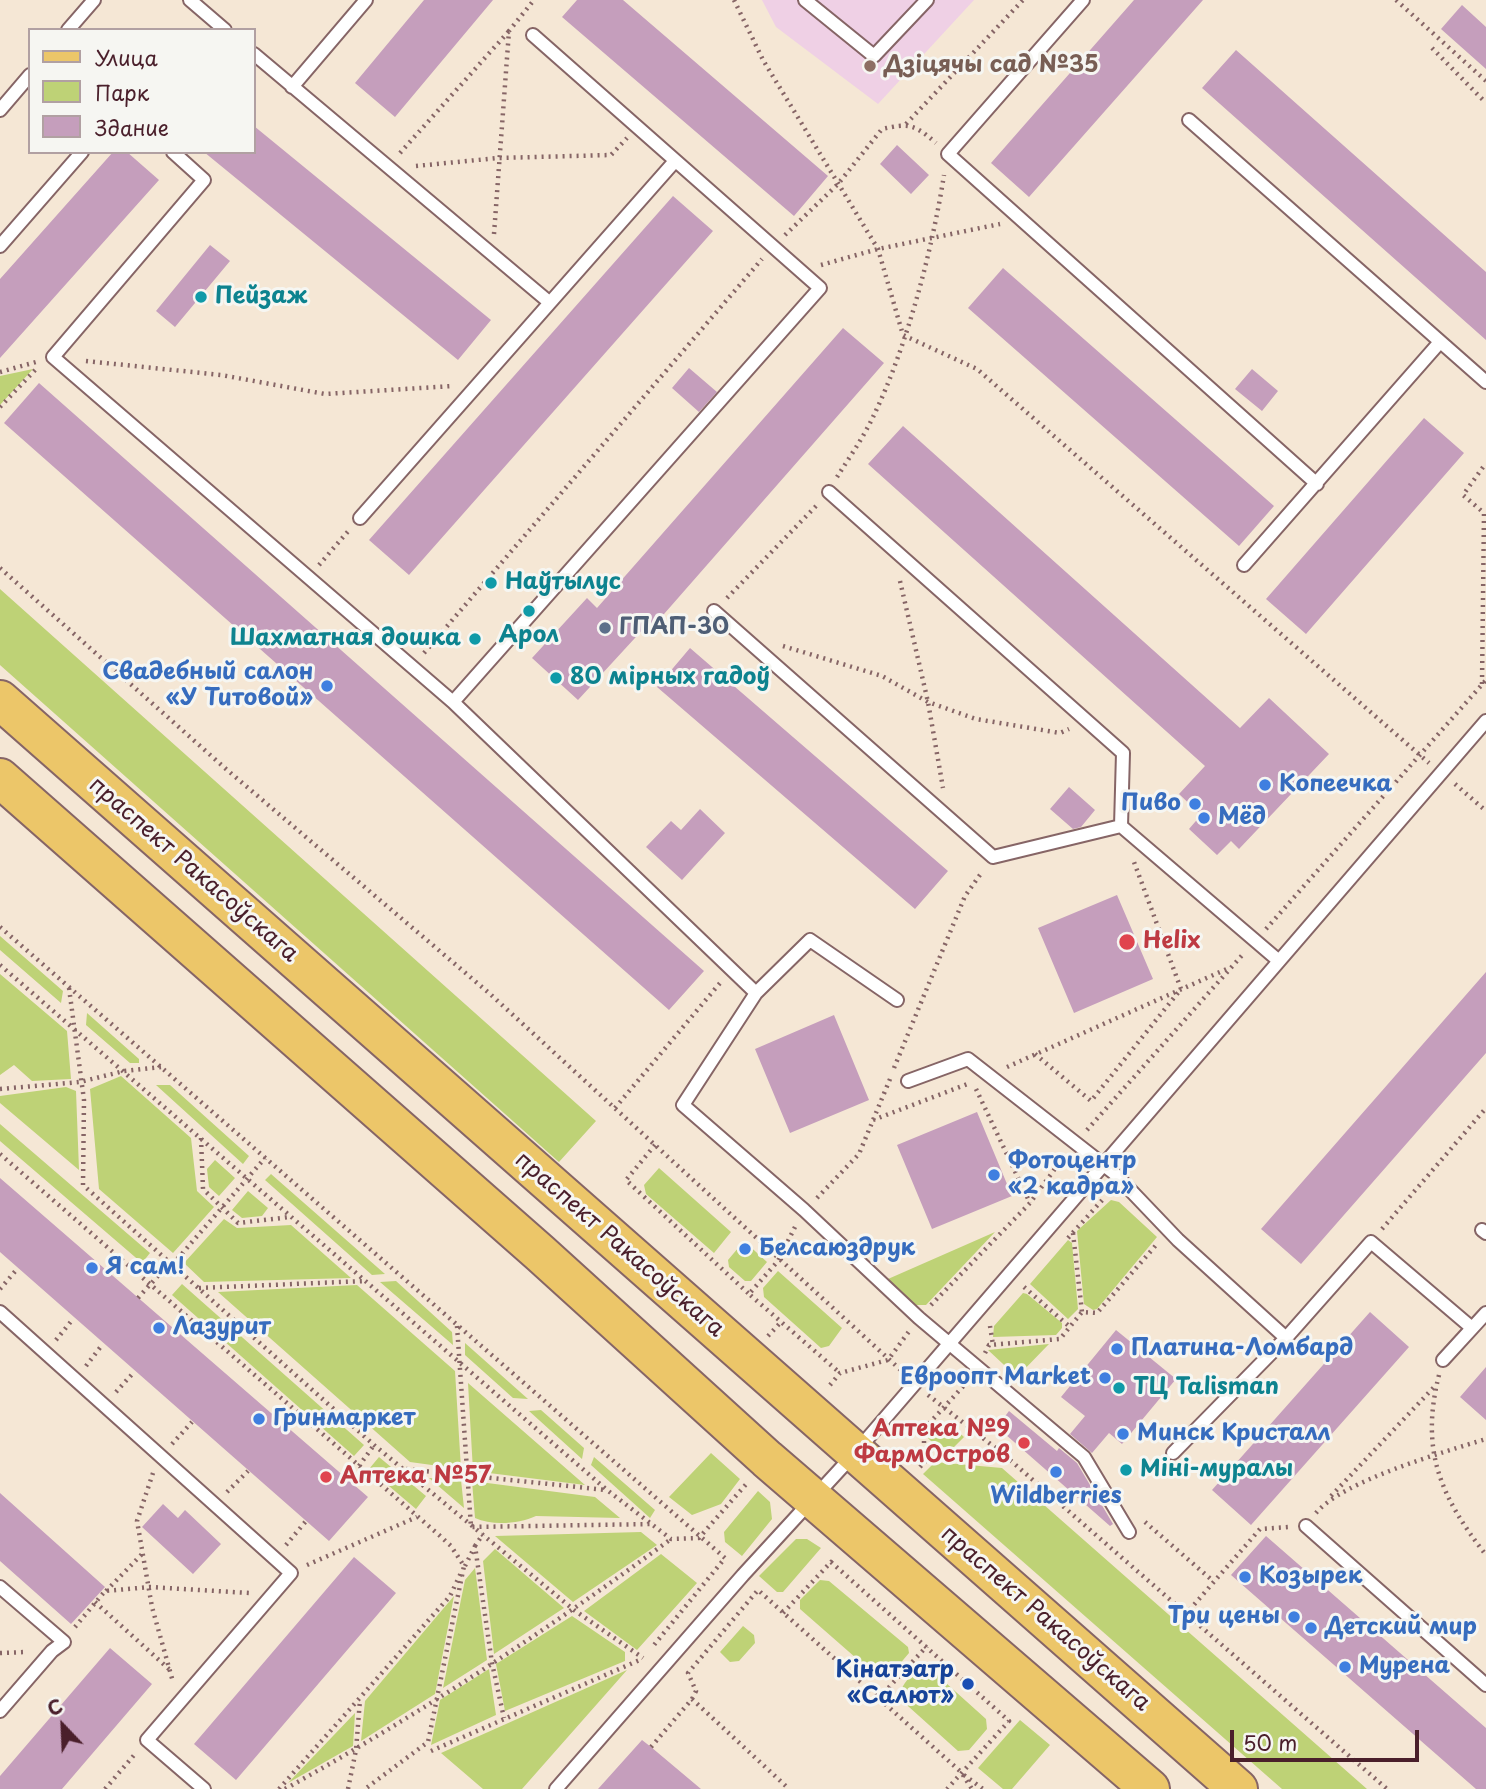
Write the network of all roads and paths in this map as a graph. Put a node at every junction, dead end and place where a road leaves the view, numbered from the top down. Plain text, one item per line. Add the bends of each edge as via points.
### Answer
1 (94, 0) edge
2 (190, 0) edge
3 (366, 0) edge
4 (534, 0) edge
5 (734, 0) edge
6 (805, 0) edge
7 (927, 0) edge
8 (1023, 0) edge
9 (1083, 0) edge
10 (1396, 0) edge
11 (70, 28) edge
12 (223, 28) edge
13 (509, 31) junction
14 (533, 35) dead end
15 (1432, 48) dead end
16 (256, 56) edge
17 (28, 77) edge
18 (1486, 81) edge
19 (292, 87) junction
20 (1486, 103) edge
21 (0, 110) edge
22 (1189, 120) dead end
23 (906, 124) junction
24 (637, 127) junction
25 (80, 154) edge
26 (175, 154) edge
27 (948, 154) junction
28 (498, 158) junction
29 (675, 161) junction
30 (387, 168) junction
31 (838, 184) junction
32 (1021, 219) junction
33 (934, 239) junction
34 (0, 246) edge
35 (772, 247) junction
36 (878, 249) junction
37 (493, 256) junction
38 (800, 271) junction
39 (549, 302) junction
40 (903, 335) junction
41 (1440, 342) junction
42 (53, 357) junction
43 (0, 372) edge
44 (1486, 382) edge
45 (473, 387) junction
46 (2, 401) edge
47 (0, 407) edge
48 (1486, 463) edge
49 (1317, 484) junction
50 (829, 492) junction
51 (360, 518) joint
52 (887, 545) junction
53 (1244, 565) dead end
54 (0, 568) edge
55 (308, 578) junction
56 (714, 611) joint
57 (747, 641) junction
58 (412, 667) junction
59 (1484, 683) edge
60 (0, 700) edge
61 (453, 702) junction
62 (928, 702) junction
63 (1486, 720) edge
64 (1086, 721) junction
65 (1420, 756) junction
66 (1441, 773) junction
67 (0, 778) edge
68 (1486, 811) edge
69 (947, 817) junction
70 (1121, 826) junction
71 (993, 857) junction
72 (0, 927) edge
73 (1255, 940) junction
74 (1279, 961) junction
75 (0, 965) edge
76 (1231, 967) junction
77 (731, 970) junction
78 (69, 988) junction
79 (1181, 989) junction
80 (756, 993) junction
81 (897, 1000) dead end
82 (73, 1025) junction
83 (1035, 1054) junction
84 (161, 1067) junction
85 (124, 1071) junction
86 (989, 1075) junction
87 (908, 1081) dead end
88 (80, 1082) junction
89 (972, 1082) junction
90 (0, 1089) edge
91 (615, 1108) junction
92 (1486, 1108) edge
93 (873, 1121) junction
94 (201, 1138) junction
95 (1076, 1142) junction
96 (655, 1145) junction
97 (0, 1154) edge
98 (265, 1158) junction
99 (1104, 1164) junction
100 (248, 1177) junction
101 (1030, 1203) junction
102 (221, 1208) junction
103 (804, 1210) junction
104 (291, 1217) junction
105 (1073, 1233) dead end
106 (1178, 1240) junction
107 (1371, 1242) junction
108 (778, 1261) junction
109 (173, 1265) junction
110 (18, 1268) dead end
111 (365, 1280) junction
112 (151, 1283) junction
113 (1024, 1287) dead end
114 (198, 1288) junction
115 (0, 1289) edge
116 (749, 1294) junction
117 (138, 1298) dead end
118 (0, 1312) edge
119 (1082, 1312) junction
120 (1486, 1313) edge
121 (919, 1318) junction
122 (73, 1319) dead end
123 (457, 1326) junction
124 (1070, 1327) junction
125 (1472, 1328) junction
126 (1286, 1338) junction
127 (949, 1344) junction
128 (53, 1345) dead end
129 (102, 1345) dead end
130 (888, 1360) junction
131 (1443, 1360) joint
132 (460, 1362) junction
133 (979, 1368) junction
134 (82, 1371) dead end
135 (134, 1371) dead end
136 (840, 1373) junction
137 (905, 1373) dead end
138 (830, 1385) dead end
139 (1437, 1385) junction
140 (926, 1394) dead end
141 (113, 1396) dead end
142 (944, 1409) junction
143 (192, 1422) dead end
144 (1486, 1439) edge
145 (374, 1445) junction
146 (855, 1453) junction
147 (1002, 1453) junction
148 (1173, 1453) dead end
149 (932, 1454) junction
150 (1432, 1455) junction
151 (158, 1456) junction
152 (359, 1466) junction
153 (404, 1468) junction
154 (248, 1471) dead end
155 (917, 1471) dead end
156 (467, 1475) junction
157 (749, 1480) dead end
158 (607, 1490) junction
159 (224, 1495) dead end
160 (1329, 1499) junction
161 (815, 1500) junction
162 (417, 1517) junction
163 (306, 1521) dead end
164 (653, 1524) junction
165 (1306, 1526) joint
166 (471, 1527) junction
167 (1283, 1527) dead end
168 (1132, 1532) joint
169 (483, 1534) junction
170 (699, 1538) junction
171 (671, 1539) junction
172 (475, 1546) junction
173 (284, 1548) dead end
174 (143, 1553) junction
175 (1486, 1555) edge
176 (725, 1558) dead end
177 (464, 1566) junction
178 (291, 1573) junction
179 (1213, 1581) junction
180 (0, 1587) edge
181 (150, 1587) junction
182 (105, 1591) junction
183 (274, 1595) junction
184 (96, 1602) junction
185 (574, 1611) junction
186 (783, 1612) junction
187 (1185, 1615) junction
188 (64, 1642) junction
189 (927, 1646) junction
190 (492, 1662) junction
191 (170, 1670) junction
192 (1486, 1685) edge
193 (437, 1698) junction
194 (879, 1698) junction
195 (360, 1699) junction
196 (692, 1699) junction
197 (179, 1703) junction
198 (0, 1711) edge
199 (504, 1718) junction
200 (147, 1740) junction
201 (651, 1747) dead end
202 (356, 1750) junction
203 (431, 1751) dead end
204 (961, 1772) junction
205 (105, 1789) edge
206 (204, 1789) edge
207 (279, 1789) edge
208 (285, 1789) edge
209 (348, 1789) edge
210 (365, 1789) edge
211 (556, 1789) edge
212 (789, 1789) edge
213 (947, 1789) edge
214 (972, 1789) edge
215 (983, 1789) edge
216 (1150, 1789) edge
217 (1238, 1789) edge
218 (1387, 1789) edge

1 - 11 lane
2 - 12 lane
3 - 19 lane
4 - 13 path
5 - 31 path via 763,60
6 - 7 lane via 874,56
8 - 23 path
9 - 27 lane
10 - 18 path
13 - 28 path
13 - 30 path
14 - 24 lane
15 - 20 path
16 - 19 lane
17 - 21 lane
19 - 30 lane
22 - 41 lane
23 - 27 path via 921,130
23 - 31 path via 882,129
24 - 28 path via 611,155
24 - 29 lane
25 - 34 lane
26 - 42 lane via 204,180
27 - 32 lane
27 - 33 path
28 - 30 path
28 - 37 path
29 - 35 lane
29 - 39 lane
30 - 37 lane
31 - 35 path
31 - 36 path
32 - 33 path
32 - 49 lane
33 - 36 path
33 - 40 path
35 - 38 lane
35 - 58 path
36 - 38 path
36 - 40 path
37 - 39 lane
38 - 61 lane via 820,288
39 - 45 lane
40 - 50 path via 873,417
40 - 65 path via 977,369
41 - 44 lane
41 - 49 lane
42 - 45 path via 221,375 325,394 437,385
42 - 55 lane
43 - 46 path via 45,360
45 - 51 lane
46 - 47 path
48 - 59 path via 1463,495 1484,513
49 - 53 lane
50 - 52 lane
50 - 56 path
51 - 55 path
52 - 62 path via 905,595
52 - 64 lane
54 - 91 path
55 - 58 lane
56 - 57 lane
57 - 62 path via 798,649 882,676
57 - 69 lane
58 - 61 lane
59 - 65 path
60 - 146 main road, праспект Ракасоўскага
61 - 77 lane
62 - 64 path via 976,719 1060,733
62 - 69 path
63 - 66 lane
64 - 70 lane via 1123,753
65 - 66 path
65 - 73 path
66 - 68 path
66 - 74 lane
67 - 161 main road
69 - 71 lane
70 - 71 lane
70 - 73 lane
70 - 79 path
71 - 93 path via 965,896
72 - 78 path
73 - 74 lane
73 - 76 path
74 - 99 lane
75 - 82 path
76 - 79 path
76 - 95 path
77 - 80 lane
77 - 91 path
78 - 82 path
78 - 84 path
79 - 83 path
79 - 83 path via 1091,1101
80 - 81 lane via 810,940
80 - 103 lane via 683,1105
82 - 85 path
82 - 88 path
83 - 86 path
84 - 85 path
84 - 98 path
85 - 88 path
85 - 94 path
86 - 87 lane via 968,1059
86 - 89 path
86 - 95 lane
88 - 90 path
88 - 109 path via 83,1185
89 - 93 path
89 - 101 path
91 - 96 path
92 - 107 path
93 - 103 path via 859,1154
94 - 100 path
94 - 102 path via 203,1189
95 - 99 lane
95 - 101 path
96 - 108 path
96 - 116 path via 626,1180
97 - 112 path
98 - 100 path
98 - 123 path
99 - 106 lane
99 - 127 lane
100 - 102 path
100 - 104 path
101 - 121 path
102 - 104 path via 238,1223
102 - 109 path
103 - 108 path
103 - 121 lane
104 - 111 path
105 - 119 path
106 - 119 path via 1159,1241 1097,1312
106 - 126 lane
107 - 125 lane
107 - 126 lane
108 - 116 path
108 - 130 path
109 - 112 path
109 - 114 path
110 - 115 path
111 - 114 path
111 - 132 path
112 - 117 path
112 - 152 path
113 - 124 path
114 - 145 path
116 - 136 path
118 - 151 lane
119 - 124 path
120 - 125 lane
121 - 127 lane
121 - 130 path
122 - 128 path
123 - 132 path
123 - 170 path
124 - 133 path via 1060,1339 989,1345
125 - 131 lane
126 - 148 lane
127 - 133 lane
127 - 146 lane
129 - 134 path
130 - 136 path
130 - 137 path
131 - 139 path
132 - 156 path
132 - 158 path
133 - 142 path
133 - 168 lane via 1084,1457
135 - 141 path
136 - 138 path
139 - 150 path via 1431,1409
139 - 160 path
140 - 142 path
142 - 147 path
142 - 149 path via 924,1429 924,1447
143 - 151 path
144 - 150 path
145 - 152 path
145 - 153 path
146 - 161 lane
146 - 217 main road, праспект Ракасоўскага
147 - 149 path
147 - 187 path
149 - 155 path
150 - 160 path
150 - 175 path via 1457,1518
151 - 174 path via 137,1521
151 - 178 lane
152 - 162 path
153 - 156 path
153 - 166 path
154 - 159 path
156 - 158 path
156 - 166 path
157 - 170 path
158 - 164 path
160 - 165 path
161 - 211 lane via 743,1575
161 - 216 main road
162 - 177 path via 452,1546
162 - 178 path
163 - 173 path
164 - 166 path
164 - 171 path
165 - 192 lane
166 - 169 path
167 - 179 path via 1260,1528
168 - 179 path via 1144,1522
169 - 172 path
169 - 185 path
170 - 171 path
170 - 176 path
171 - 185 path
172 - 177 path
172 - 190 path
174 - 181 path
174 - 182 path
177 - 193 path
177 - 195 path via 450,1596
178 - 183 lane
179 - 187 path
180 - 188 lane
181 - 182 path
181 - 183 path
181 - 191 path
182 - 184 path
183 - 197 lane
184 - 188 path
184 - 191 path
185 - 190 path
185 - 199 path via 643,1658
186 - 189 path via 831,1562
186 - 194 path
186 - 196 path via 758,1590 688,1673 696,1691
187 - 218 path
188 - 198 lane
189 - 194 path
189 - 204 path via 1009,1721
190 - 193 path
190 - 199 path
191 - 197 path
193 - 202 path
193 - 210 path via 428,1742
194 - 204 path
195 - 202 path
195 - 207 path
196 - 201 path
196 - 212 path
197 - 200 lane
199 - 203 path
200 - 205 path
200 - 206 lane
202 - 208 path
202 - 209 path
204 - 213 path
204 - 214 path
204 - 215 path

